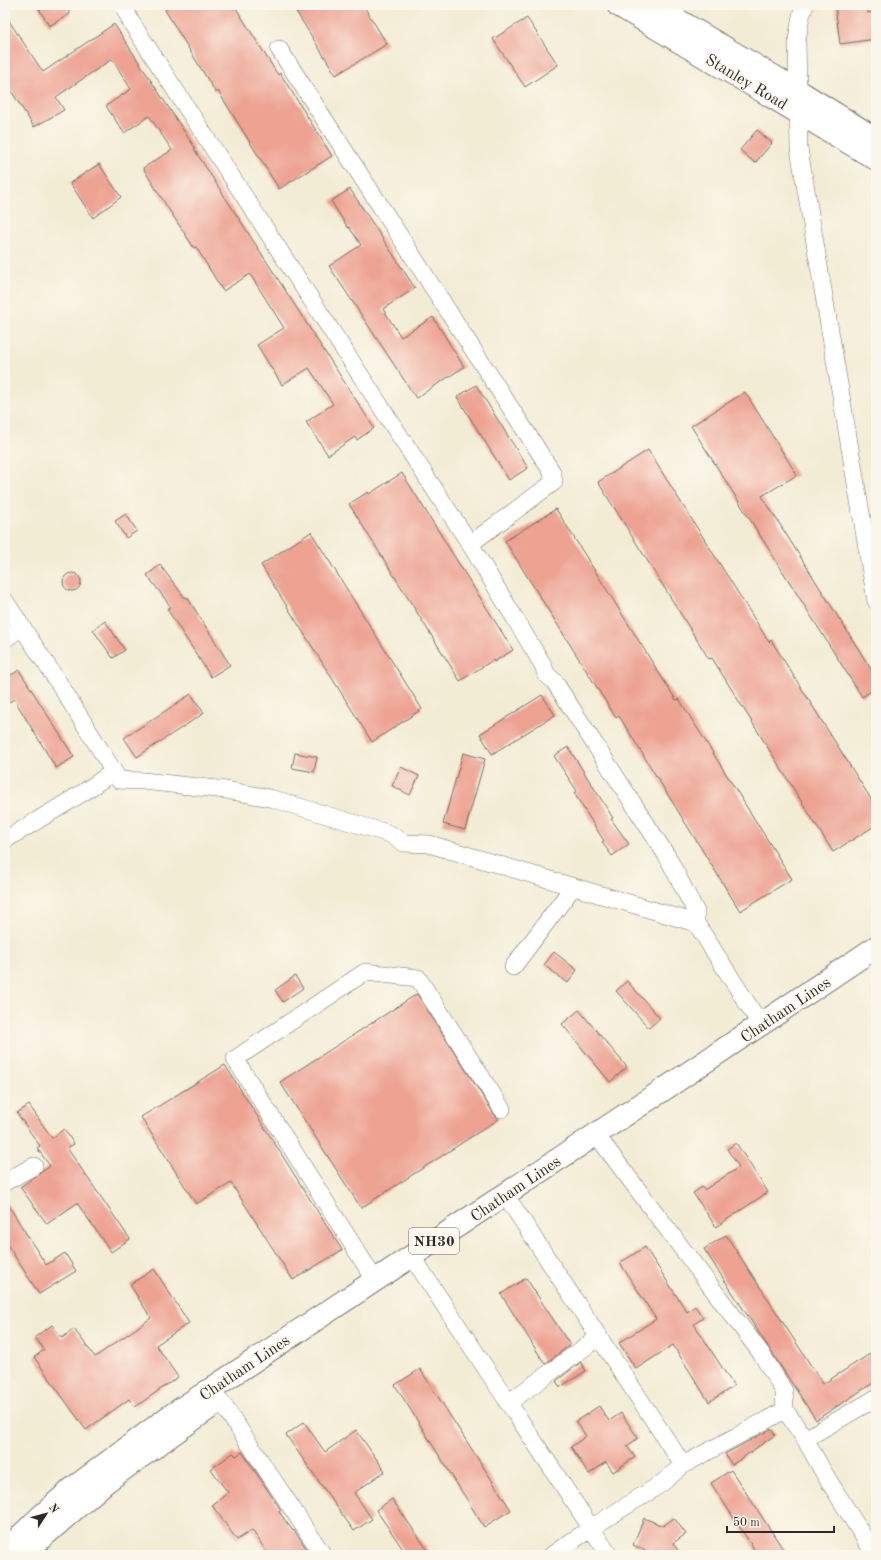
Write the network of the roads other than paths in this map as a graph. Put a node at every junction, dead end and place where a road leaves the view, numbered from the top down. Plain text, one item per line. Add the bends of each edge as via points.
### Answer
1 (123, 5) edge
2 (618, 5) edge
3 (652, 5) edge
4 (805, 5) edge
5 (279, 50) dead end
6 (797, 90) junction
7 (797, 111) junction
8 (876, 139) edge
9 (876, 159) edge
10 (470, 544) junction
11 (5, 600) edge
12 (876, 601) edge
13 (22, 628) junction
14 (5, 639) edge
15 (113, 772) junction
16 (5, 840) edge
17 (572, 887) junction
18 (696, 923) junction
19 (876, 947) edge
20 (876, 965) edge
21 (513, 967) dead end
22 (761, 1025) junction
23 (502, 1109) dead end
24 (604, 1145) junction
25 (34, 1166) dead end
26 (5, 1182) edge
27 (512, 1206) junction
28 (419, 1267) junction
29 (375, 1280) junction
30 (599, 1337) junction
31 (876, 1398) edge
32 (220, 1400) junction
33 (508, 1403) junction
34 (785, 1410) junction
35 (805, 1439) junction
36 (683, 1465) junction
37 (591, 1528) junction
38 (5, 1551) edge
39 (22, 1555) edge
40 (323, 1555) edge
41 (552, 1555) edge
42 (609, 1555) edge
43 (875, 1555) edge

1 - 10 street
2 - 7 main road, Stanley Road
3 - 6 main road, Stanley Road
4 - 6 street via 797,40
5 - 10 street via 552,472 554,482
6 - 7 street
6 - 8 main road, Stanley Road
7 - 9 main road, Stanley Road
7 - 12 street via 799,149
10 - 18 street via 546,674 554,681 667,856 696,912
11 - 13 street
13 - 14 street
13 - 15 street
15 - 16 street
15 - 17 street via 119,780 211,788 270,798 390,834 404,843 429,844
17 - 18 street
17 - 21 street
18 - 22 street
19 - 22 main road, Chatham Lines / NH30
20 - 24 main road, Chatham Lines / NH30
22 - 29 main road, Chatham Lines / NH30
23 - 29 street via 418,978 365,972 235,1059
24 - 27 main road, Chatham Lines / NH30
24 - 34 street via 760,1353 784,1391
25 - 26 street
27 - 28 main road, Chatham Lines / NH30
27 - 30 street
28 - 32 main road, Chatham Lines / NH30
28 - 33 street
29 - 38 main road, Chatham Lines / NH30 via 167,1418 73,1488
30 - 33 street
30 - 36 street
31 - 35 street
32 - 39 main road, Chatham Lines / NH30 via 107,1481
32 - 40 street
33 - 37 street
34 - 35 street
34 - 36 street
35 - 43 street
36 - 37 street via 661,1484
37 - 41 street
37 - 42 street

